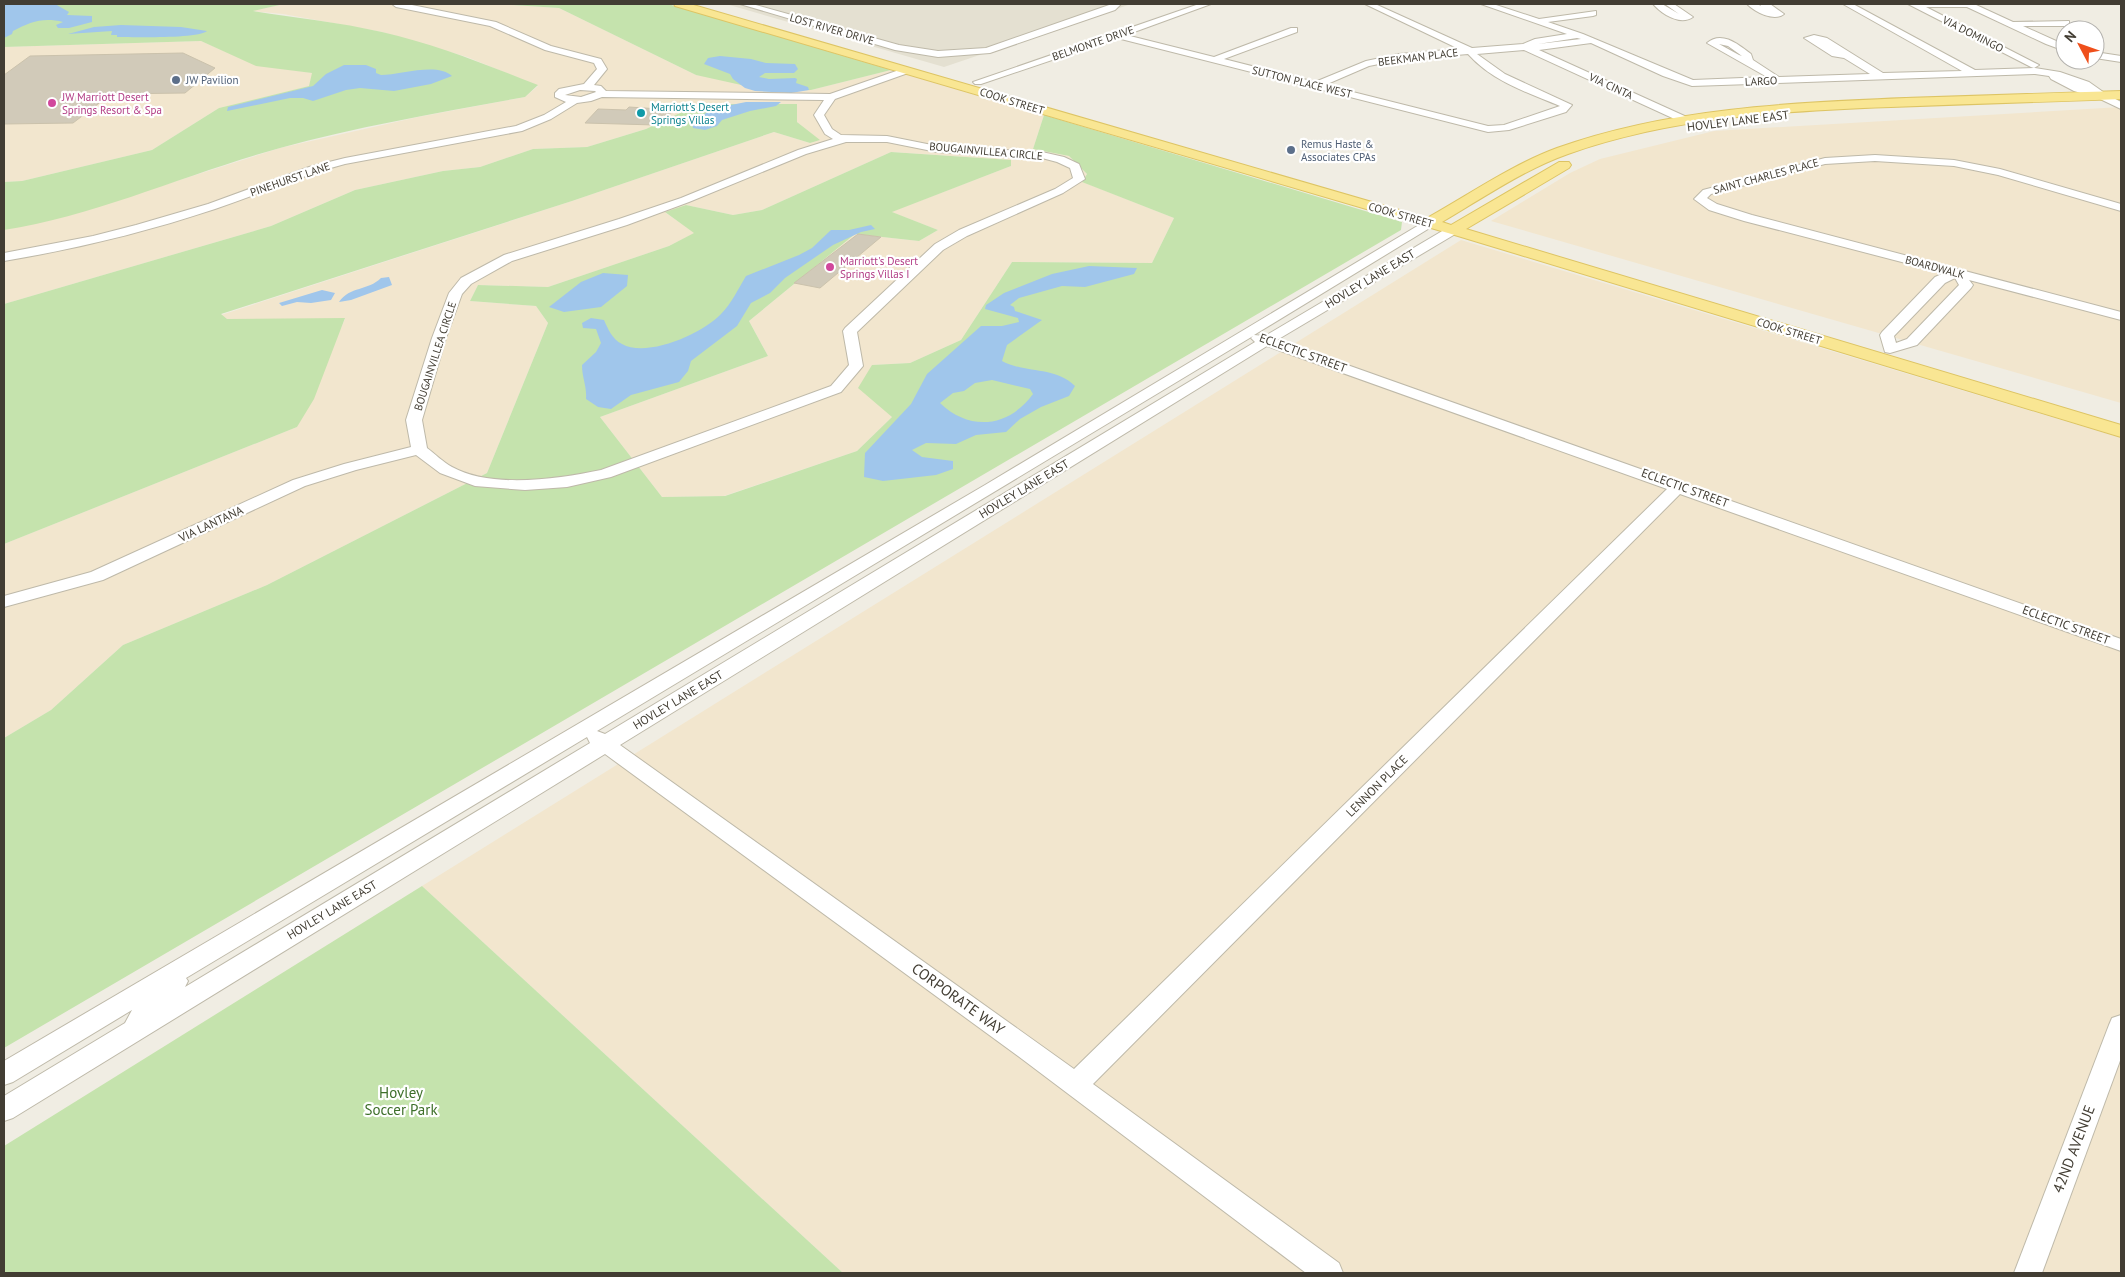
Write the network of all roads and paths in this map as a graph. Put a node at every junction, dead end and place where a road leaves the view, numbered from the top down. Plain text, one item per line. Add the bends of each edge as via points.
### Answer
1 (396, 4) edge
2 (679, 4) edge
3 (708, 4) edge
4 (744, 4) edge
5 (1117, 4) edge
6 (1207, 4) edge
7 (1369, 4) edge
8 (1485, 4) edge
9 (1657, 4) edge
10 (1669, 4) edge
11 (1752, 4) edge
12 (1764, 4) edge
13 (1847, 4) edge
14 (1969, 4) edge
15 (1913, 5) edge
16 (1593, 13) dead end
17 (1539, 20) junction
18 (2055, 23) edge
19 (2012, 25) junction
20 (1294, 30) dead end
21 (1117, 35) junction
22 (1579, 35) junction
23 (1592, 40) junction
24 (2055, 44) edge
25 (1525, 47) junction
26 (2055, 48) edge
27 (1470, 51) junction
28 (2006, 51) junction
29 (1847, 56) dead end
30 (2105, 56) edge
31 (2121, 59) edge
32 (1214, 60) junction
33 (1748, 61) dead end
34 (2034, 65) dead end
35 (905, 71) junction
36 (1975, 74) junction
37 (1880, 76) junction
38 (1777, 80) junction
39 (978, 82) junction
40 (1316, 85) junction
41 (587, 86) junction
42 (601, 94) junction
43 (831, 97) junction
44 (575, 100) junction
45 (2116, 100) edge
46 (1682, 119) junction
47 (1088, 124) junction
48 (1696, 125) junction
49 (845, 139) junction
50 (1223, 154) junction
51 (2121, 208) edge
52 (1748, 218) joint
53 (1436, 220) junction
54 (1459, 227) junction
55 (4, 257) edge
56 (1957, 272) junction
57 (2121, 316) edge
58 (1247, 333) junction
59 (1797, 334) junction
60 (1266, 341) junction
61 (1890, 349) junction
62 (1197, 363) junction
63 (1167, 402) junction
64 (2121, 416) edge
65 (2121, 430) edge
66 (419, 450) junction
67 (1679, 486) junction
68 (983, 493) junction
69 (919, 553) junction
70 (4, 602) edge
71 (2121, 644) edge
72 (584, 729) junction
73 (606, 744) junction
74 (287, 906) junction
75 (2121, 1025) edge
76 (134, 1031) junction
77 (4, 1074) edge
78 (1075, 1085) junction
79 (4, 1110) edge
80 (1329, 1273) edge
81 (2028, 1273) edge

1 - 41 street via 493,24 548,48 598,61 601,72
2 - 35 main road, COOK STREET
3 - 39 main road, COOK STREET
4 - 5 street, LOST RIVER DRIVE via 898,48 959,54 987,51
6 - 21 street, BELMONTE DRIVE
7 - 27 street
8 - 17 street, LARGO
9 - 10 street via 1676,17 1689,17
11 - 12 street via 1768,14 1780,14
13 - 36 street
14 - 15 street
14 - 19 street
15 - 28 street, VIA DOMINGO
16 - 17 street
17 - 22 street, LARGO
18 - 19 street
19 - 24 street
20 - 32 street
21 - 32 street, SUTTON PLACE WEST
21 - 39 street, BELMONTE DRIVE
22 - 23 street, LARGO
22 - 25 street, BEEKMAN PLACE via 1535,42
23 - 25 street, BEEKMAN PLACE
23 - 38 street, LARGO via 1692,83
25 - 27 street, BEEKMAN PLACE
25 - 46 street, VIA CINTA
26 - 28 street
27 - 40 street, BEEKMAN PLACE via 1399,57 1366,64
27 - 40 street, SUTTON PLACE WEST via 1476,60 1495,72 1567,105 1562,110 1505,128 1488,129
28 - 34 street, VIA DOMINGO
29 - 37 street
30 - 31 street
32 - 40 street, SUTTON PLACE WEST
33 - 38 street
35 - 39 main road via 913,69
35 - 43 street
35 - 47 main road, COOK STREET
36 - 37 street, LARGO
36 - 45 street, LARGO via 2035,71 2053,74 2077,89
37 - 38 street, LARGO
39 - 50 main road, COOK STREET
41 - 42 street via 601,90
41 - 44 street via 568,89 560,95 564,99
42 - 43 street
42 - 44 street
43 - 49 street via 818,115 826,132
44 - 55 street, PINEHURST LANE via 548,118 518,129 321,167 140,228
45 - 46 main road, HOVLEY LANE EAST via 1807,106
45 - 48 main road, HOVLEY LANE EAST via 1852,110 1760,116
46 - 48 street, VIA CINTA
46 - 53 main road, HOVLEY LANE EAST via 1606,136 1560,152
47 - 50 main road via 1199,152
47 - 53 main road, COOK STREET
48 - 54 main road, HOVLEY LANE EAST via 1639,137 1570,162
49 - 66 street, BOUGAINVILLEA CIRCLE via 802,152 623,222 508,258 466,281 456,293 439,338 414,420
49 - 66 street, BOUGAINVILLEA CIRCLE via 887,139 937,149 1042,155 1075,166 1079,179 939,247 850,331 856,366 836,389 605,474 567,482 525,485 474,481 446,470
50 - 53 main road, COOK STREET
51 - 52 street, SAINT CHARLES PLACE via 2000,172 1954,164 1875,158 1825,161 1708,192 1700,198 1713,207
52 - 56 street, BOARDWALK
53 - 54 main road, COOK STREET
53 - 58 street, HOVLEY LANE EAST
54 - 59 main road, COOK STREET
54 - 60 street, HOVLEY LANE EAST
54 - 61 main road, COOK STREET
56 - 57 street, BOARDWALK
56 - 61 street via 1940,280 1887,335
56 - 61 street via 1966,285 1912,342
58 - 60 street, ECLECTIC STREET
58 - 62 street, HOVLEY LANE EAST
59 - 61 main road
59 - 65 main road, COOK STREET
60 - 63 street, HOVLEY LANE EAST
60 - 67 street, ECLECTIC STREET
61 - 64 main road, COOK STREET
62 - 63 street via 1167,391 1163,399
62 - 68 street, HOVLEY LANE EAST
63 - 69 street, HOVLEY LANE EAST
66 - 70 street, VIA LANTANA via 299,483 97,576
67 - 71 street, ECLECTIC STREET
67 - 78 street, LENNON PLACE
68 - 69 street via 920,541 915,547
68 - 72 street, HOVLEY LANE EAST
69 - 73 street, HOVLEY LANE EAST
72 - 73 street, CORPORATE WAY
72 - 74 street, HOVLEY LANE EAST
73 - 76 street, HOVLEY LANE EAST
73 - 78 street, CORPORATE WAY
74 - 76 street via 179,978 150,1004
74 - 77 street, HOVLEY LANE EAST
75 - 81 street, 42ND AVENUE
76 - 79 street, HOVLEY LANE EAST
78 - 80 street, CORPORATE WAY

